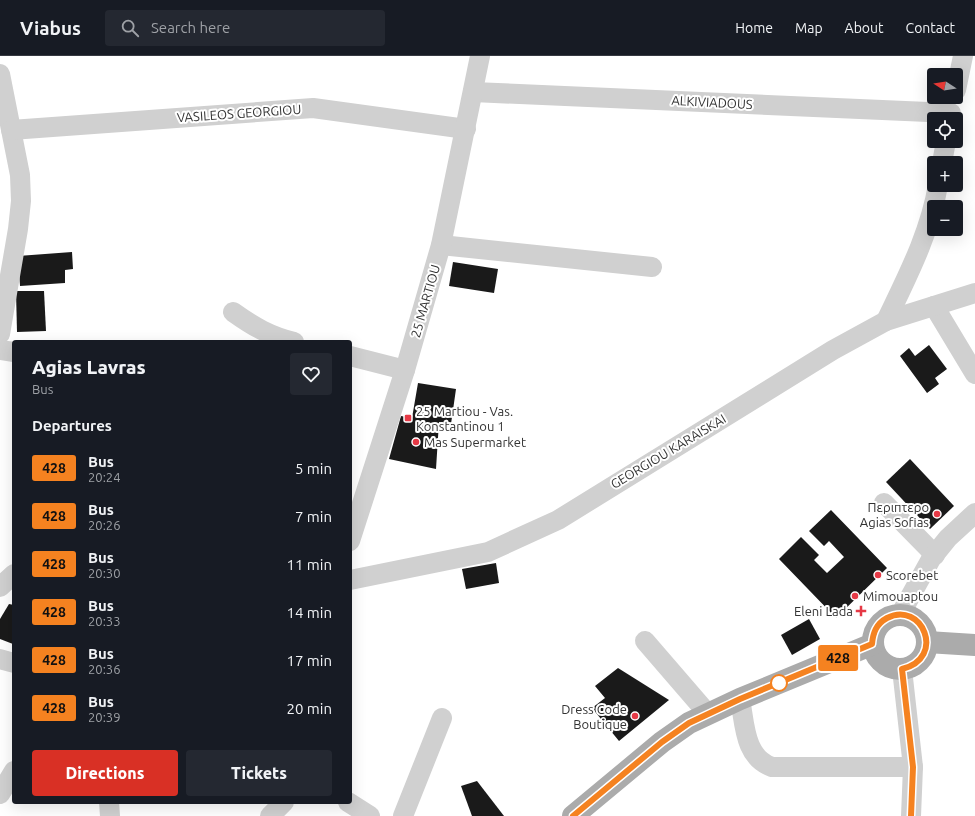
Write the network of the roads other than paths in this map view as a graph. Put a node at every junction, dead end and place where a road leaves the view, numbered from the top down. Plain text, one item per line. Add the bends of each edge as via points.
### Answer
1 (480, 56) edge
2 (963, 56) edge
3 (961, 68) edge
4 (0, 74) edge
5 (473, 92) junction
6 (952, 110) edge
7 (466, 129) junction
8 (11, 130) junction
9 (937, 192) edge
10 (441, 245) junction
11 (6, 256) edge
12 (652, 267) dead end
13 (975, 293) edge
14 (934, 306) junction
15 (233, 312) dead end
16 (886, 321) junction
17 (0, 334) edge
18 (286, 340) edge
19 (0, 350) edge
20 (12, 352) edge
21 (352, 357) edge
22 (405, 370) junction
23 (975, 374) edge
24 (884, 503) dead end
25 (975, 513) edge
26 (352, 535) edge
27 (935, 555) junction
28 (12, 576) edge
29 (352, 580) edge
30 (0, 588) edge
31 (900, 615) junction
32 (645, 641) dead end
33 (927, 642) junction
34 (872, 644) junction
35 (975, 645) edge
36 (0, 659) edge
37 (12, 662) edge
38 (902, 669) junction
39 (740, 699) junction
40 (708, 714) junction
41 (442, 718) dead end
42 (913, 767) junction
43 (12, 774) edge
44 (0, 794) edge
45 (108, 804) edge
46 (282, 804) edge
47 (351, 804) edge
48 (110, 816) edge
49 (270, 816) edge
50 (370, 816) edge
51 (404, 816) edge
52 (573, 816) edge
53 (911, 816) edge

1 - 5 street, 25 MARTIOU
2 - 3 street
4 - 8 street
5 - 6 street, ALKIVIADOUS
5 - 7 street, 25 MARTIOU
7 - 8 street, VASILEOS GEORGIOU via 314,108
7 - 10 street, 25 MARTIOU
8 - 11 street via 20,175 21,201
9 - 16 street via 935,205 914,264
10 - 12 street
10 - 22 street, 25 MARTIOU
11 - 17 street
13 - 14 street, GEORGIOU KARAISKAI
14 - 16 street, GEORGIOU KARAISKAI
14 - 23 street
15 - 18 street via 273,337
16 - 29 street, GEORGIOU KARAISKAI via 833,350 558,520 488,552
19 - 20 street
21 - 22 street
22 - 26 street, 25 MARTIOU
24 - 27 street
25 - 27 street via 948,538
27 - 31 street
28 - 30 street
31 - 33 main road via 916,620 924,630
31 - 34 main road via 887,618 877,627
32 - 40 street
33 - 35 main road
33 - 38 main road via 926,650 917,663
34 - 38 main road via 879,660 894,669
34 - 39 main road
36 - 37 street
38 - 42 street
39 - 40 main road
39 - 42 street via 749,746 762,764 772,767
40 - 52 main road via 689,723 662,742
41 - 51 street
42 - 53 street
43 - 44 street
45 - 48 street
46 - 49 street
47 - 50 street

